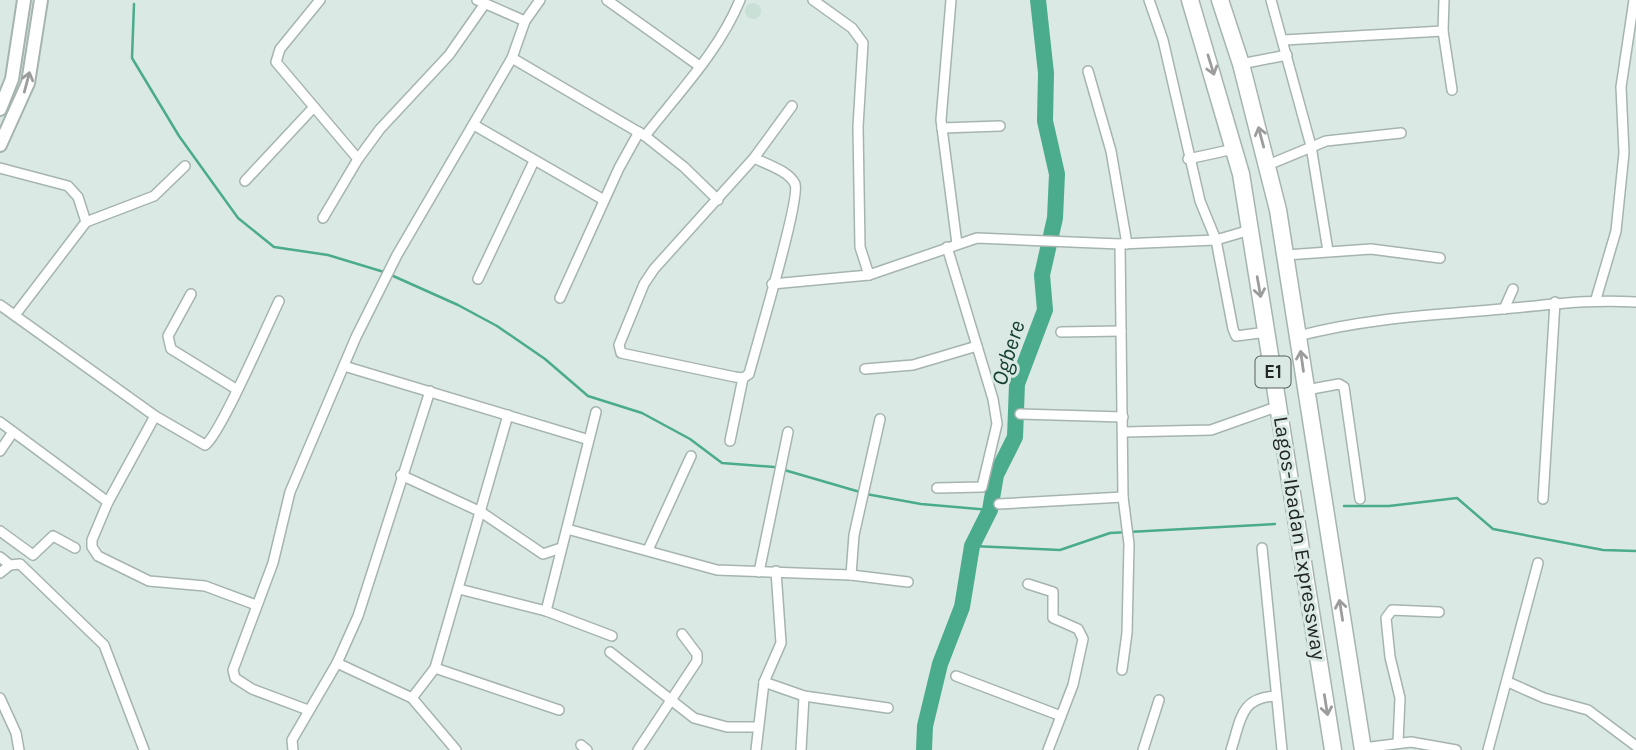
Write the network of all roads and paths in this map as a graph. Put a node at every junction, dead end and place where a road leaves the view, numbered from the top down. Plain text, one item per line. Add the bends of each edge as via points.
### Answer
1 (24, 0) edge
2 (41, 0) edge
3 (320, 0) edge
4 (540, 0) edge
5 (607, 0) edge
6 (740, 0) edge
7 (813, 0) edge
8 (951, 0) edge
9 (1149, 0) edge
10 (1190, 0) edge
11 (1220, 0) edge
12 (1271, 0) edge
13 (1444, 0) edge
14 (1634, 0) edge
15 (480, 2) edge
16 (620, 4) edge
17 (525, 21) junction
18 (1443, 31) junction
19 (1284, 40) junction
20 (1287, 55) junction
21 (512, 58) junction
22 (1241, 64) junction
23 (698, 65) junction
24 (1088, 71) dead end
25 (1452, 90) dead end
26 (792, 106) dead end
27 (0, 108) edge
28 (313, 108) junction
29 (474, 125) junction
30 (1000, 125) dead end
31 (942, 128) junction
32 (1401, 133) dead end
33 (642, 134) junction
34 (0, 145) edge
35 (1311, 146) junction
36 (1234, 149) junction
37 (754, 158) junction
38 (358, 159) junction
39 (1188, 159) junction
40 (534, 161) junction
41 (1268, 165) junction
42 (185, 166) dead end
43 (0, 168) edge
44 (245, 181) dead end
45 (604, 200) junction
46 (718, 201) junction
47 (323, 218) dead end
48 (86, 222) junction
49 (1250, 230) junction
50 (1216, 240) junction
51 (957, 244) junction
52 (1123, 244) junction
53 (947, 247) junction
54 (1328, 251) junction
55 (1286, 255) junction
56 (1440, 258) dead end
57 (869, 275) junction
58 (478, 279) dead end
59 (772, 284) junction
60 (1513, 289) dead end
61 (191, 294) dead end
62 (560, 298) dead end
63 (1596, 299) junction
64 (279, 301) dead end
65 (1555, 302) junction
66 (1636, 302) edge
67 (0, 305) edge
68 (1504, 309) junction
69 (15, 315) junction
70 (1121, 331) junction
71 (1267, 331) junction
72 (1061, 332) dead end
73 (1298, 335) junction
74 (977, 346) junction
75 (344, 366) junction
76 (865, 369) dead end
77 (743, 378) junction
78 (236, 389) junction
79 (1306, 390) junction
80 (430, 391) junction
81 (1279, 407) junction
82 (596, 412) dead end
83 (1020, 414) dead end
84 (508, 415) junction
85 (155, 416) junction
86 (1123, 417) junction
87 (880, 419) dead end
88 (0, 422) edge
89 (13, 432) junction
90 (788, 432) dead end
91 (1124, 432) junction
92 (586, 439) junction
93 (730, 440) dead end
94 (0, 451) edge
95 (691, 456) dead end
96 (401, 475) junction
97 (937, 488) dead end
98 (1123, 497) junction
99 (1360, 499) dead end
100 (1543, 499) dead end
101 (108, 502) junction
102 (999, 504) dead end
103 (481, 512) junction
104 (567, 529) junction
105 (0, 531) edge
106 (75, 548) dead end
107 (561, 548) junction
108 (1262, 548) dead end
109 (648, 550) junction
110 (0, 557) edge
111 (1538, 563) dead end
112 (10, 565) junction
113 (776, 571) junction
114 (759, 572) junction
115 (0, 573) edge
116 (851, 575) junction
117 (908, 582) dead end
118 (1028, 584) dead end
119 (459, 589) junction
120 (256, 605) junction
121 (546, 611) junction
122 (1439, 612) dead end
123 (682, 634) dead end
124 (612, 636) dead end
125 (610, 652) dead end
126 (337, 663) junction
127 (435, 668) junction
128 (1122, 670) dead end
129 (956, 676) dead end
130 (764, 682) junction
131 (1508, 682) junction
132 (804, 696) junction
133 (1276, 696) junction
134 (0, 698) edge
135 (412, 698) junction
136 (670, 700) junction
137 (1159, 700) dead end
138 (888, 708) dead end
139 (308, 709) junction
140 (559, 710) dead end
141 (1061, 716) junction
142 (757, 727) junction
143 (1398, 742) junction
144 (1636, 747) edge
145 (1363, 749) edge
146 (19, 750) edge
147 (144, 750) edge
148 (293, 750) edge
149 (456, 750) edge
150 (638, 750) edge
151 (756, 750) edge
152 (801, 750) edge
153 (1048, 750) edge
154 (1143, 750) edge
155 (1231, 750) edge
156 (1282, 750) edge
157 (1333, 750) edge
158 (1455, 750) edge
159 (1488, 750) edge

1 - 27 main road via 12,79
34 -> 2 main road via 28,83
3 - 28 street via 276,59
4 - 17 street
5 - 16 street
6 - 23 street via 724,37
7 - 57 street via 852,28 863,43 858,127 860,234
8 - 31 street
9 - 39 street via 1163,40
10 -> 36 highway, Lagos-Ibadan Expressway / E1
11 - 22 highway, Lagos-Ibadan Expressway / E1
12 - 19 street
13 - 18 street
14 - 63 street via 1621,88 1624,153 1616,231
15 - 17 street
15 - 38 street via 449,55
16 - 23 street
17 - 21 street
18 - 19 street
18 - 25 street
19 - 20 street
20 - 22 street
20 - 35 street
21 - 29 street
21 - 33 street
41 -> 22 highway, Lagos-Ibadan Expressway / E1
23 - 33 street
24 - 52 street via 1111,151
26 - 37 street
28 - 38 street
28 - 44 street
29 - 40 street
29 - 75 street via 397,255
30 - 31 street
31 - 51 street
32 - 35 street
33 - 45 street
33 - 46 street
35 - 41 street
35 - 54 street
36 - 39 street
36 - 49 highway, Lagos-Ibadan Expressway / E1
37 - 46 street
37 - 59 street via 791,177 796,187
38 - 47 street
39 - 50 street
40 - 45 street
40 - 58 street
41 - 55 highway, Lagos-Ibadan Expressway / E1
42 - 48 street via 153,196
43 - 48 street via 68,186 78,197
45 - 62 street
46 - 77 street via 644,284 619,348 621,353
48 - 69 street
49 - 50 street
49 -> 71 highway, Lagos-Ibadan Expressway / E1
50 - 52 street
50 - 71 street via 1236,336
51 - 52 street via 977,238
51 - 53 street
52 - 70 street
53 - 57 street
53 - 74 street
54 - 55 street
54 - 56 street via 1371,248
55 - 73 highway, Lagos-Ibadan Expressway / E1
57 - 59 street
59 - 77 street via 749,374
60 - 68 street
61 - 78 street via 169,337 171,349
63 - 65 street
63 - 66 street
64 - 78 street
65 - 68 street
65 - 100 street
67 - 69 street
68 - 73 street via 1345,323
69 - 85 street
70 - 72 street
70 - 86 street
71 - 81 highway, Lagos-Ibadan Expressway / E1
79 -> 73 highway, Lagos-Ibadan Expressway / E1
74 - 76 street via 914,365
74 - 97 street via 997,413 985,482 975,489
75 - 80 street
75 - 120 street via 290,492 273,563
77 - 93 street
78 - 85 street via 223,421 205,445
79 - 99 street via 1331,384 1344,387
145 -> 79 highway, Lagos-Ibadan Expressway / E1
80 - 84 street
80 - 96 street
81 - 91 street via 1211,430
81 -> 157 highway, Lagos-Ibadan Expressway / E1
82 - 92 street
83 - 86 street
84 - 92 street
84 - 103 street
85 - 101 street
86 - 91 street
87 - 116 street via 854,536
88 - 89 street
89 - 94 street
89 - 101 street
90 - 114 street
91 - 98 street
92 - 104 street
95 - 109 street
96 - 103 street
96 - 126 street via 371,582
98 - 102 street
98 - 128 street via 1129,544
101 - 120 street via 92,540 98,556 149,581 205,586
103 - 107 street via 543,554
103 - 119 street
104 - 107 street
104 - 109 street
105 - 106 street via 33,555 53,536
107 - 121 street
108 - 133 street
109 - 114 street via 697,566
110 - 112 street
111 - 131 street
112 - 115 street
112 - 147 street via 20,564 43,583 104,645
113 - 114 street
113 - 116 street
113 - 130 street via 781,643
116 - 117 street
118 - 141 street via 1053,592 1053,618 1077,629 1083,639
119 - 121 street
119 - 127 street
120 - 139 street via 233,670 235,678
121 - 124 street
122 - 143 street via 1392,610 1386,618 1400,698
123 - 136 street via 697,661
125 - 136 street
126 - 135 street
126 - 139 street
127 - 135 street
127 - 140 street
129 - 141 street
130 - 132 street
130 - 142 street
131 - 144 street via 1588,710
131 - 159 street
132 - 138 street
132 - 152 street
133 - 155 street via 1261,696 1247,705
133 - 156 street
134 - 146 street
135 - 149 street
136 - 142 street via 711,724
136 - 150 street
137 - 154 street
139 - 148 street via 292,740
141 - 153 street
142 - 151 street
143 - 145 street
143 - 158 street

